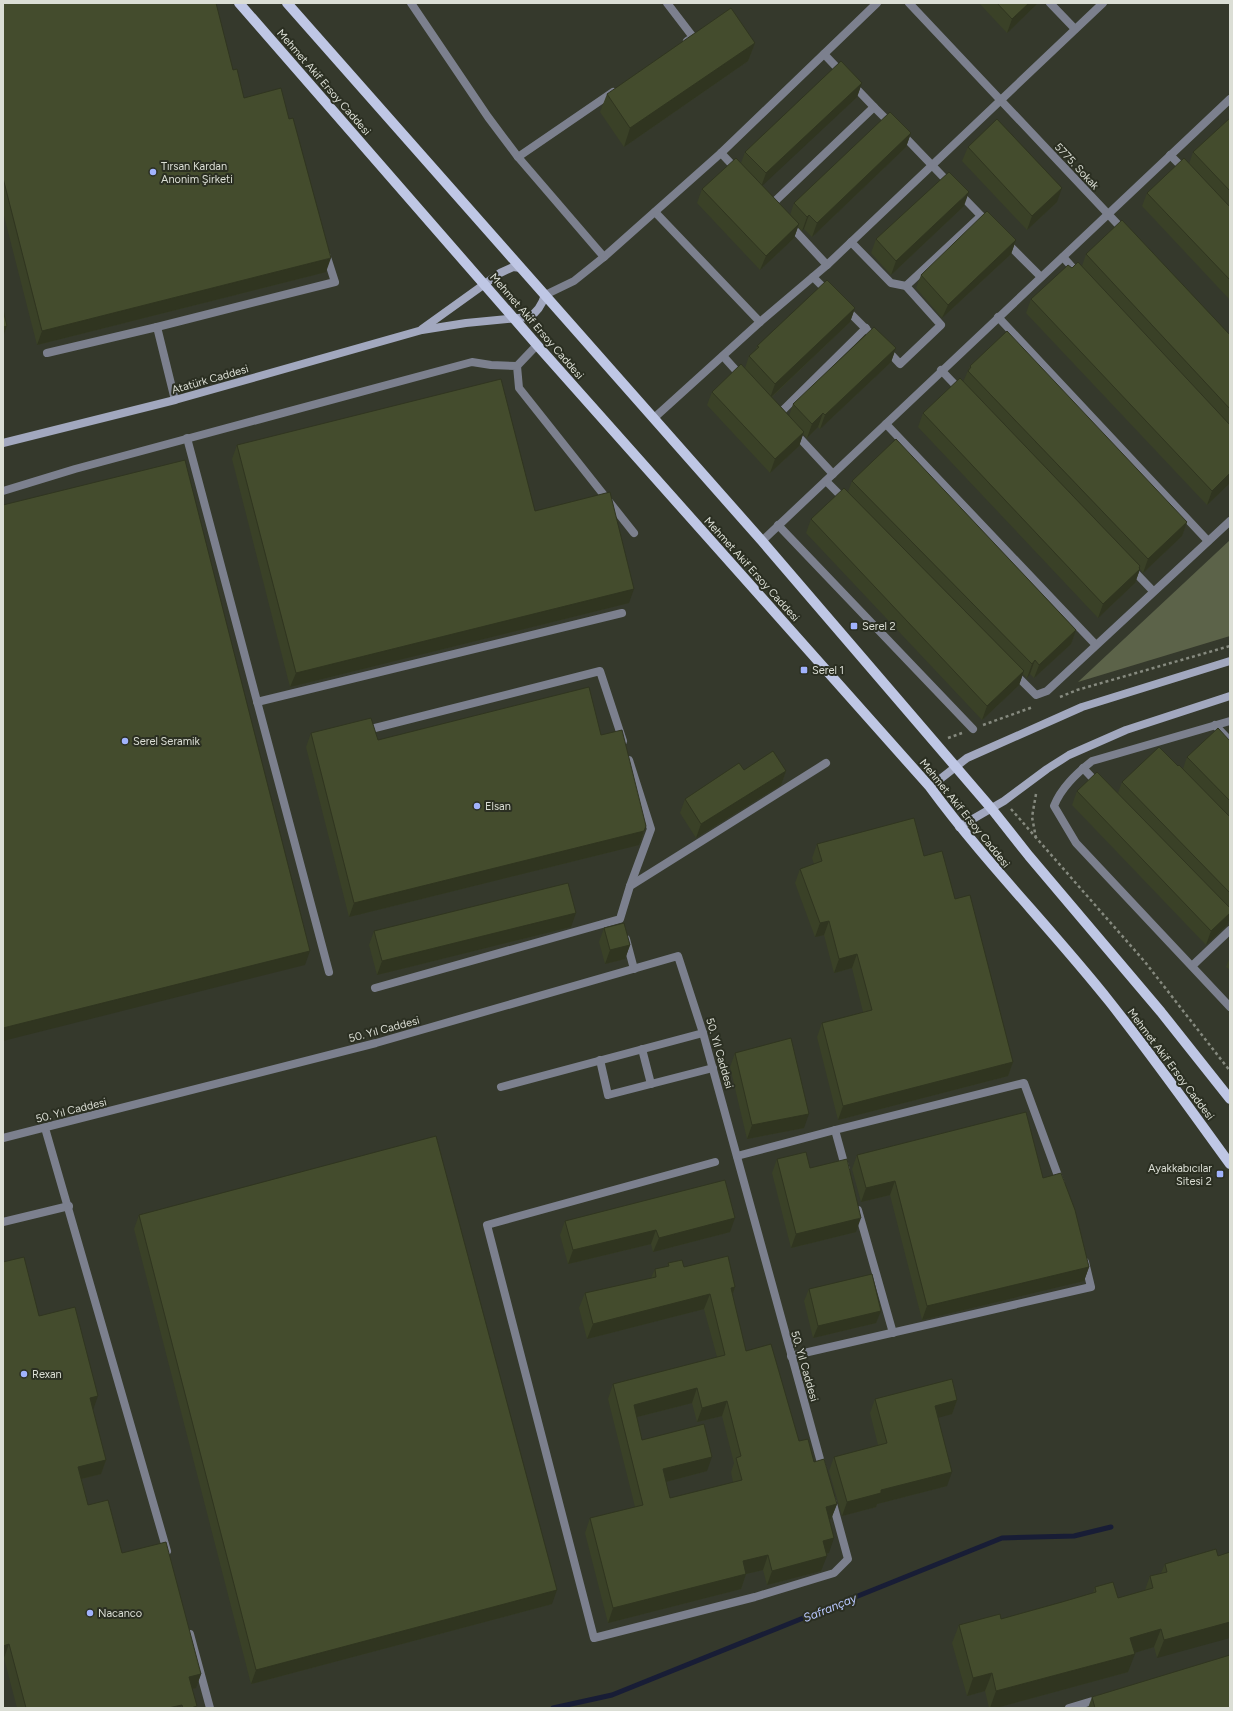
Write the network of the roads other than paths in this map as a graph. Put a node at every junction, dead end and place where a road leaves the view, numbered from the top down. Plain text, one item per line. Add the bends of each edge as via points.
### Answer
1 (239, 3) edge
2 (287, 3) edge
3 (411, 3) edge
4 (667, 3) edge
5 (877, 3) edge
6 (909, 3) edge
7 (1050, 3) edge
8 (1103, 3) edge
9 (1075, 29) junction
10 (680, 46) edge
11 (824, 54) junction
12 (618, 89) edge
13 (1000, 100) junction
14 (1229, 102) edge
15 (874, 107) junction
16 (721, 152) junction
17 (1170, 155) junction
18 (518, 157) junction
19 (932, 165) junction
20 (746, 178) edge
21 (1192, 178) edge
22 (655, 212) junction
23 (1108, 214) junction
24 (981, 216) junction
25 (1129, 237) edge
26 (851, 242) junction
27 (325, 249) edge
28 (604, 257) junction
29 (1063, 257) junction
30 (827, 265) junction
31 (521, 268) junction
32 (813, 277) junction
33 (1041, 277) junction
34 (1084, 280) edge
35 (484, 284) junction
36 (906, 286) junction
37 (545, 295) junction
38 (998, 317) junction
39 (515, 319) junction
40 (760, 322) junction
41 (157, 327) junction
42 (866, 328) junction
43 (422, 330) junction
44 (537, 345) junction
45 (47, 353) dead end
46 (723, 356) junction
47 (517, 366) junction
48 (941, 370) junction
49 (748, 383) edge
50 (968, 398) edge
51 (175, 400) junction
52 (654, 418) junction
53 (886, 424) junction
54 (187, 438) junction
55 (3, 443) edge
56 (833, 474) junction
57 (826, 481) junction
58 (3, 491) edge
59 (854, 509) edge
60 (1230, 520) edge
61 (778, 525) junction
62 (634, 533) dead end
63 (762, 541) junction
64 (1208, 541) junction
65 (1126, 563) edge
66 (1153, 591) junction
67 (622, 613) dead end
68 (1095, 644) junction
69 (1230, 661) edge
70 (1008, 666) edge
71 (1230, 696) edge
72 (257, 702) junction
73 (1230, 721) edge
74 (1216, 725) junction
75 (371, 729) edge
76 (973, 729) road end
77 (1230, 741) edge
78 (826, 763) dead end
79 (955, 766) junction
80 (1083, 768) junction
81 (930, 787) junction
82 (1105, 791) edge
83 (991, 808) junction
84 (959, 827) junction
85 (630, 886) junction
86 (622, 926) junction
87 (1230, 930) edge
88 (1192, 966) junction
89 (634, 969) junction
90 (329, 972) dead end
91 (375, 988) dead end
92 (1230, 1007) edge
93 (703, 1033) junction
94 (642, 1049) junction
95 (600, 1060) junction
96 (713, 1068) junction
97 (651, 1084) junction
98 (501, 1087) dead end
99 (1230, 1099) edge
100 (45, 1128) junction
101 (835, 1130) junction
102 (3, 1138) edge
103 (737, 1156) junction
104 (715, 1162) dead end
105 (1230, 1164) edge
106 (848, 1175) edge
107 (1064, 1193) edge
108 (856, 1205) edge
109 (68, 1206) junction
110 (3, 1222) edge
111 (1082, 1251) edge
112 (893, 1333) junction
113 (791, 1356) junction
114 (825, 1476) edge
115 (829, 1491) edge
116 (168, 1557) edge
117 (188, 1624) edge
118 (1105, 1697) edge
119 (210, 1708) edge
120 (1069, 1708) edge

1 - 35 main road, Mehmet Akif Ersoy Caddesi
2 - 31 main road, Mehmet Akif Ersoy Caddesi
3 - 18 street
4 - 10 street via 693,37
5 - 11 street
6 - 13 street, 5775. Sokak
7 - 9 street
8 - 9 street
9 - 13 street
11 - 15 street
11 - 16 street
12 - 18 street
13 - 19 street
13 - 23 street, 5775. Sokak
14 - 17 street
15 - 19 street
15 - 30 street via 774,207
16 - 20 street
16 - 22 street
17 - 21 street
17 - 23 street
18 - 28 street
19 - 24 street
19 - 26 street
22 - 28 street
22 - 40 street
23 - 25 street, 5775. Sokak
23 - 29 street
24 - 33 street
24 - 36 street
26 - 30 street
26 - 36 street via 891,284
27 - 41 street via 335,282
28 - 37 street via 574,281
29 - 33 street
29 - 34 street
30 - 32 street
31 - 35 main road via 506,269
31 - 37 main road, Mehmet Akif Ersoy Caddesi
32 - 40 street
32 - 42 street
33 - 38 street
35 - 39 main road, Mehmet Akif Ersoy Caddesi
35 - 43 main road
36 - 42 street via 941,325 900,364
37 - 39 main road via 535,314
37 - 52 main road, Mehmet Akif Ersoy Caddesi
38 - 48 street
38 - 64 street
39 - 43 main road
39 - 44 main road, Mehmet Akif Ersoy Caddesi
40 - 46 street
41 - 45 street
41 - 51 street
42 - 56 street via 780,418
43 - 51 main road, Atatürk Caddesi
44 - 47 street
44 - 81 main road, Mehmet Akif Ersoy Caddesi
46 - 49 street
46 - 52 street
47 - 54 street via 472,362
47 - 62 street via 520,388
48 - 50 street
48 - 53 street
51 - 55 main road, Atatürk Caddesi
52 - 63 main road, Mehmet Akif Ersoy Caddesi
53 - 56 street
53 - 68 street
54 - 58 street
54 - 72 street
56 - 57 street
57 - 59 street
57 - 61 street
60 - 64 street
61 - 63 street
61 - 76 street
63 - 79 main road, Mehmet Akif Ersoy Caddesi
64 - 66 street
65 - 66 street
66 - 68 street
67 - 72 street
68 - 70 street via 1047,691 1036,695
69 - 79 main road via 1082,707 967,758
71 - 83 main road via 1126,730 1069,755
72 - 90 street
73 - 74 street
74 - 77 street
74 - 80 street via 1151,747 1092,761
75 - 85 street via 600,671 651,829
78 - 85 street
79 - 81 main road
79 - 83 main road, Mehmet Akif Ersoy Caddesi
80 - 82 street
80 - 88 street via 1061,793 1054,806 1076,843
81 - 84 main road, Mehmet Akif Ersoy Caddesi
83 - 84 main road
83 - 99 main road, Mehmet Akif Ersoy Caddesi
84 - 105 main road, Mehmet Akif Ersoy Caddesi via 1108,1000
85 - 86 street
86 - 89 street
86 - 91 street
87 - 88 street
88 - 92 street
89 - 93 street, 50. Yıl Caddesi via 678,956
89 - 100 street, 50. Yıl Caddesi via 376,1043
93 - 94 street
93 - 96 street, 50. Yıl Caddesi
94 - 95 street
94 - 97 street
95 - 97 street via 608,1096
95 - 98 street
96 - 97 street
96 - 103 street, 50. Yıl Caddesi
100 - 102 street, 50. Yıl Caddesi
100 - 109 street
101 - 103 street
101 - 106 street
101 - 107 street via 1024,1083
103 - 113 street, 50. Yıl Caddesi
104 - 115 street via 487,1225 594,1638 756,1597 834,1573 848,1559
108 - 112 street
109 - 110 street
109 - 116 street
111 - 112 street via 1091,1287
112 - 113 street
113 - 114 street, 50. Yıl Caddesi
117 - 119 street
118 - 120 street

